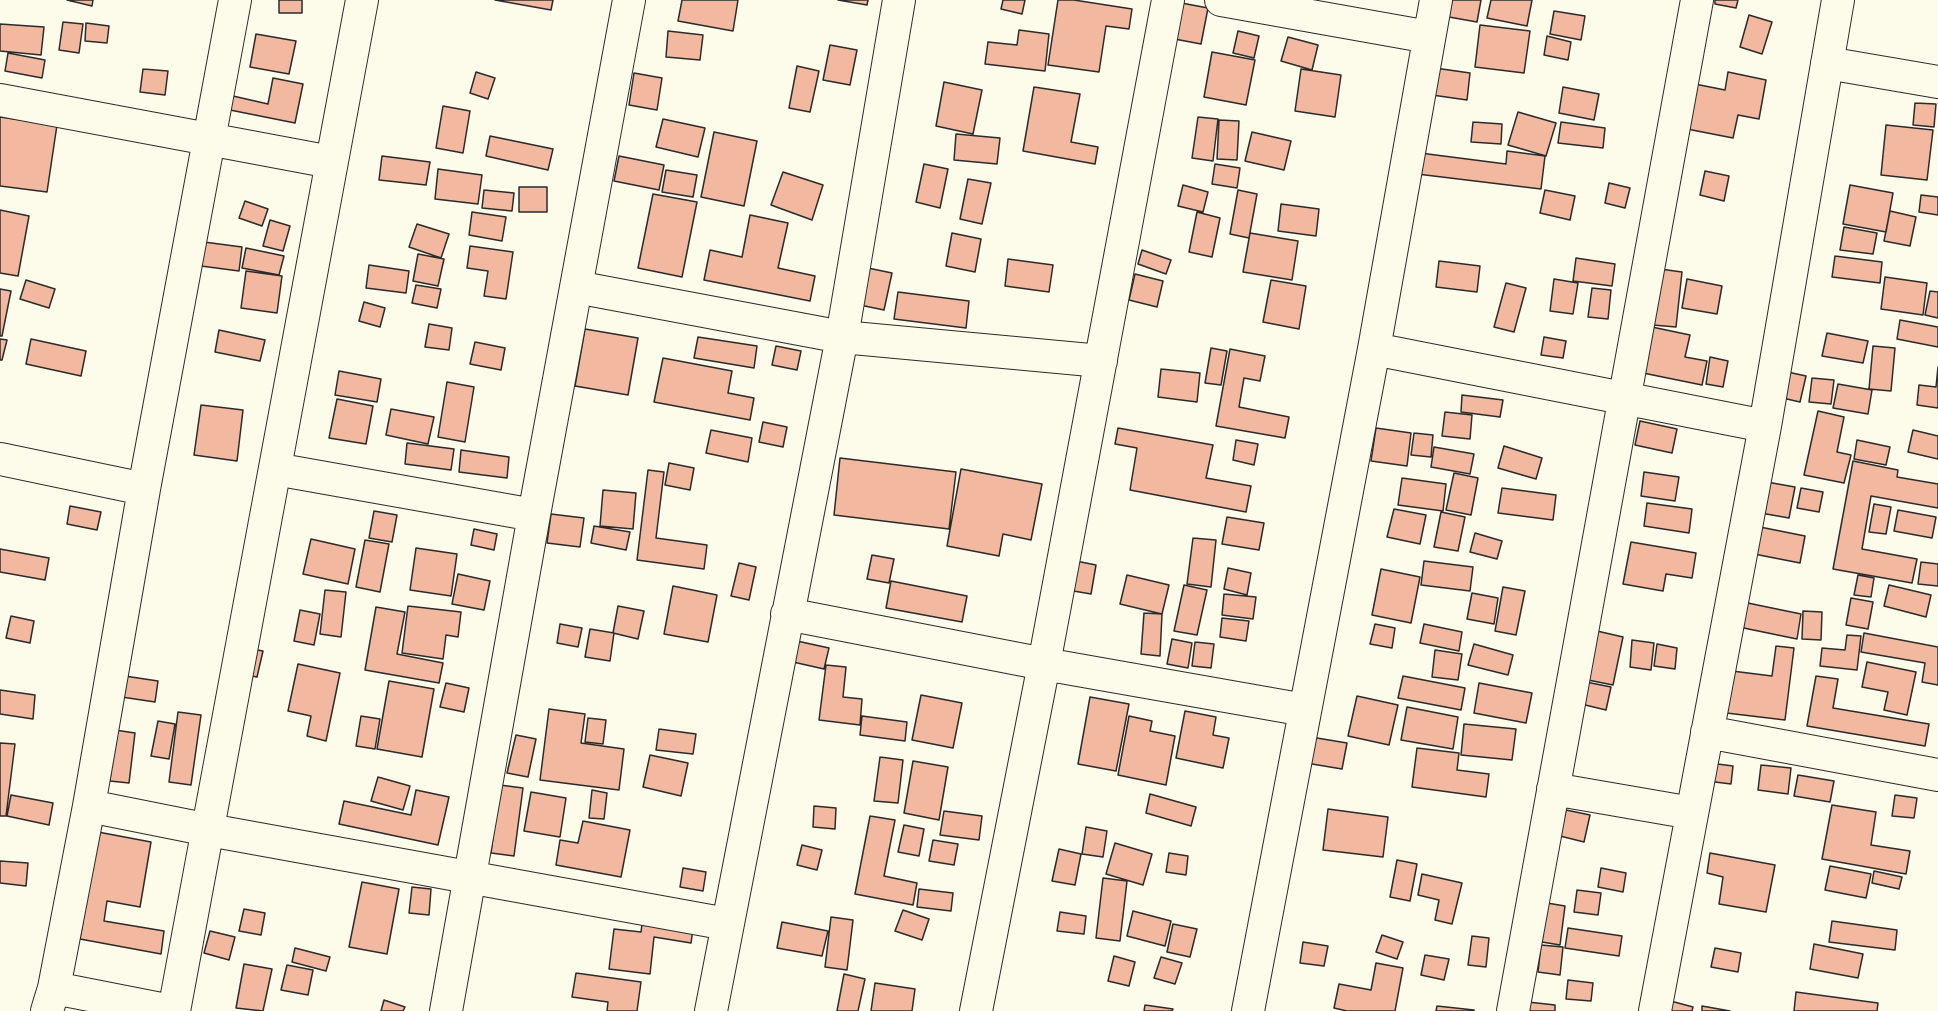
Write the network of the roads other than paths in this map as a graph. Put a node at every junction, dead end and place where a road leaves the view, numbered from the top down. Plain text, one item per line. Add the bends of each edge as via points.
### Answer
1 (235, 0) edge
2 (362, 0) edge
3 (629, 0) edge
4 (899, 0) edge
5 (1168, 0) edge
6 (1221, 0) edge
7 (1436, 0) edge
8 (1697, 0) edge
9 (1838, 0) edge
10 (1430, 37) junction
11 (1827, 63) junction
12 (1938, 82) edge
13 (0, 100) edge
14 (210, 140) junction
15 (331, 162) junction
16 (576, 287) junction
17 (842, 336) junction
18 (1374, 349) junction
19 (1101, 362) junction
20 (1625, 398) junction
21 (1765, 426) junction
22 (0, 459) edge
23 (274, 469) junction
24 (144, 489) junction
25 (534, 515) junction
26 (787, 614) junction
27 (1044, 664) junction
28 (1305, 710) junction
29 (1707, 732) junction
30 (1938, 775) edge
31 (1553, 789) junction
32 (89, 806) junction
33 (1692, 813) junction
34 (209, 830) junction
35 (471, 876) junction
36 (728, 924) junction
37 (50, 999) edge
38 (172, 1011) edge
39 (446, 1011) edge
40 (711, 1011) edge
41 (976, 1011) edge
42 (1248, 1011) edge
43 (1513, 1011) edge
44 (1655, 1011) edge

1 - 14 street
2 - 15 street
3 - 16 street
4 - 17 street
5 - 19 street
6 - 10 street
7 - 10 street
8 - 20 street
9 - 11 street
10 - 18 street
11 - 12 street
11 - 21 street
13 - 14 street
14 - 15 street
14 - 24 street
15 - 23 street
16 - 17 street
16 - 25 street
17 - 19 street
17 - 26 street
18 - 20 street
18 - 28 street
19 - 27 street
20 - 21 street
20 - 31 street
21 - 29 street
22 - 24 street
23 - 25 street
23 - 34 street
24 - 32 street
25 - 35 street
26 - 27 street
26 - 36 street
27 - 28 street
27 - 41 street
28 - 42 street
29 - 30 street
29 - 33 street
31 - 33 street
31 - 43 street
32 - 34 street
32 - 37 street
33 - 44 street
34 - 35 street
34 - 38 street
35 - 36 street
35 - 39 street
36 - 40 street
37 - 38 street

